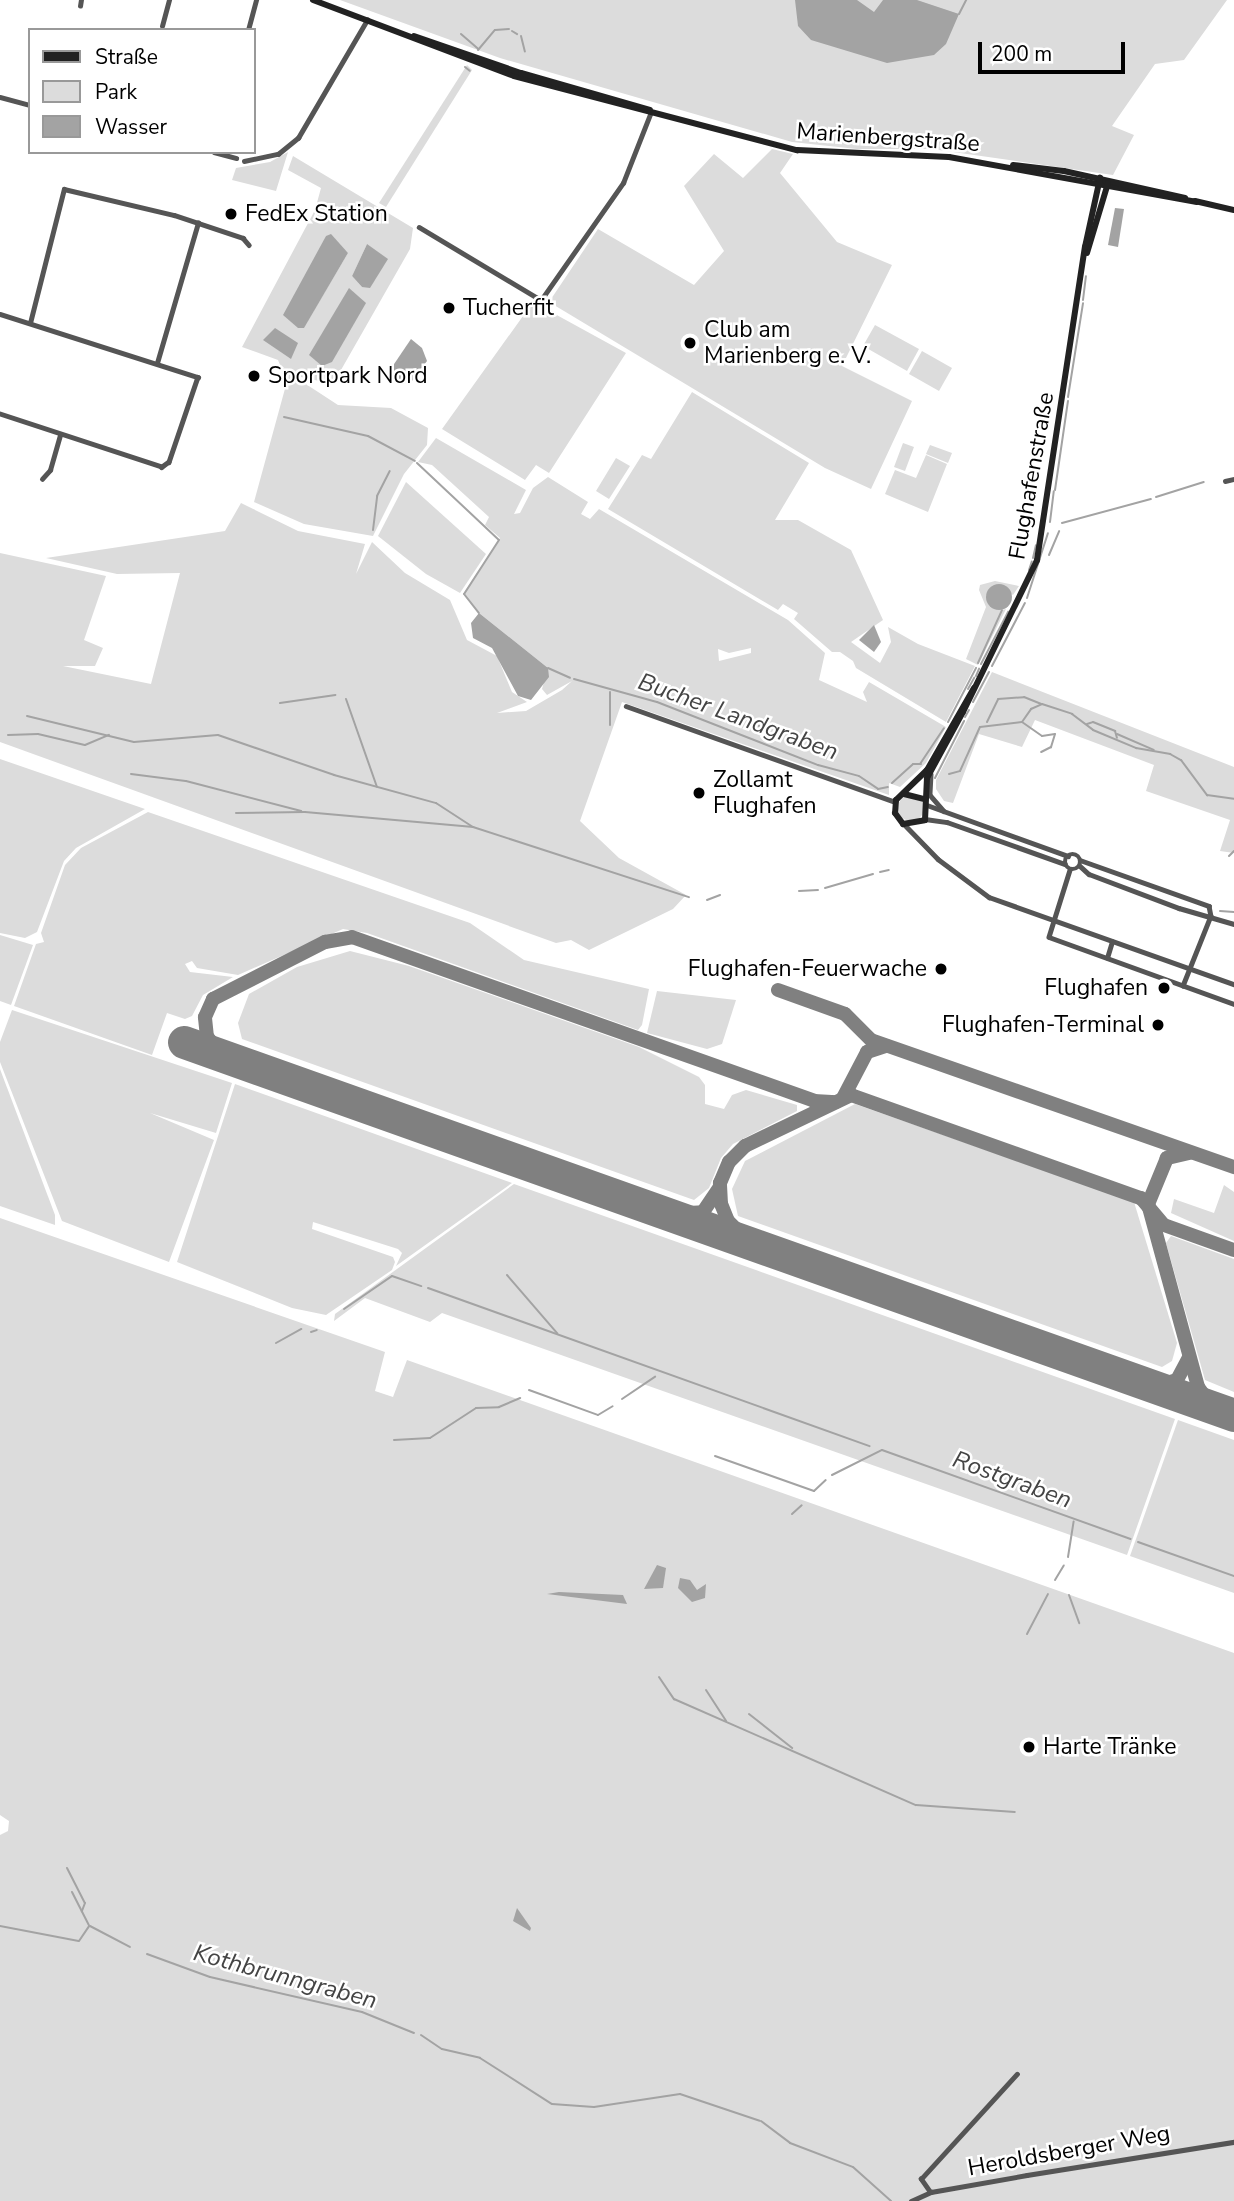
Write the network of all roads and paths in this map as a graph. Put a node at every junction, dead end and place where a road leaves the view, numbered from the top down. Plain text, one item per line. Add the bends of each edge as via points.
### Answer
1 (82, 0) edge
2 (169, 0) edge
3 (256, 0) edge
4 (313, 0) edge
5 (80, 6) dead end
6 (367, 20) junction
7 (162, 26) dead end
8 (249, 28) edge
9 (0, 97) edge
10 (28, 104) edge
11 (652, 111) junction
12 (224, 154) edge
13 (236, 158) dead end
14 (244, 161) dead end
15 (1104, 183) junction
16 (1234, 210) edge
17 (198, 223) junction
18 (419, 228) dead end
19 (249, 245) dead end
20 (0, 314) edge
21 (30, 323) junction
22 (157, 363) junction
23 (0, 414) edge
24 (60, 434) junction
25 (42, 479) dead end
26 (1234, 479) edge
27 (1225, 481) dead end
28 (974, 688) junction
29 (626, 706) dead end
30 (932, 768) junction
31 (902, 795) junction
32 (895, 802) junction
33 (926, 802) junction
34 (948, 814) junction
35 (925, 820) junction
36 (906, 826) junction
37 (1068, 856) junction
38 (1080, 863) junction
39 (1065, 864) junction
40 (1070, 870) junction
41 (1211, 916) junction
42 (1051, 920) junction
43 (1234, 924) edge
44 (1112, 942) junction
45 (1107, 958) junction
46 (1189, 969) junction
47 (1234, 984) edge
48 (1183, 986) junction
49 (1234, 1004) edge
50 (1017, 2074) dead end
51 (1234, 2142) edge
52 (931, 2192) junction
53 (911, 2201) edge

1 - 5 street
2 - 7 street
3 - 8 street
4 - 6 main road, Marienbergstraße
6 - 11 main road, Marienbergstraße via 544,82
6 - 14 street via 298,138 278,154
9 - 10 street
11 - 15 main road, Marienbergstraße via 808,152 935,156
11 - 18 street via 623,183 541,300
12 - 13 street
15 - 16 main road, Marienbergstraße
15 - 28 main road, Flughafenstraße via 1085,258 1038,556
17 - 19 street via 243,238
17 - 21 street via 64,189
17 - 22 street
20 - 21 street
21 - 22 street
22 - 24 street via 198,377 165,466
23 - 24 street
24 - 25 street via 50,470
26 - 27 street
28 - 30 main road, Flughafenstraße
28 - 31 main road, Flughafenstraße via 929,768
29 - 32 street
30 - 33 main road, Flughafenstraße
30 - 34 street via 930,795
31 - 32 main road, Flughafenstraße
31 - 33 main road via 914,793
32 - 36 main road via 896,816
33 - 34 street
33 - 35 main road, Flughafenstraße
34 - 37 street
35 - 36 main road
35 - 39 street via 947,822
36 - 42 street via 938,859 989,897
37 - 38 street
37 - 39 street
38 - 40 street
38 - 41 street via 1136,892
38 - 41 street via 1209,906
39 - 40 street
40 - 42 street
41 - 43 street
41 - 46 street
42 - 44 street
42 - 45 street via 1048,932 1053,940
44 - 45 street
44 - 46 street
45 - 48 street
46 - 47 street
46 - 48 street
48 - 49 street
50 - 52 street via 921,2179 923,2188
51 - 52 street, Heroldsberger Weg
52 - 53 street, Heroldsberger Weg

